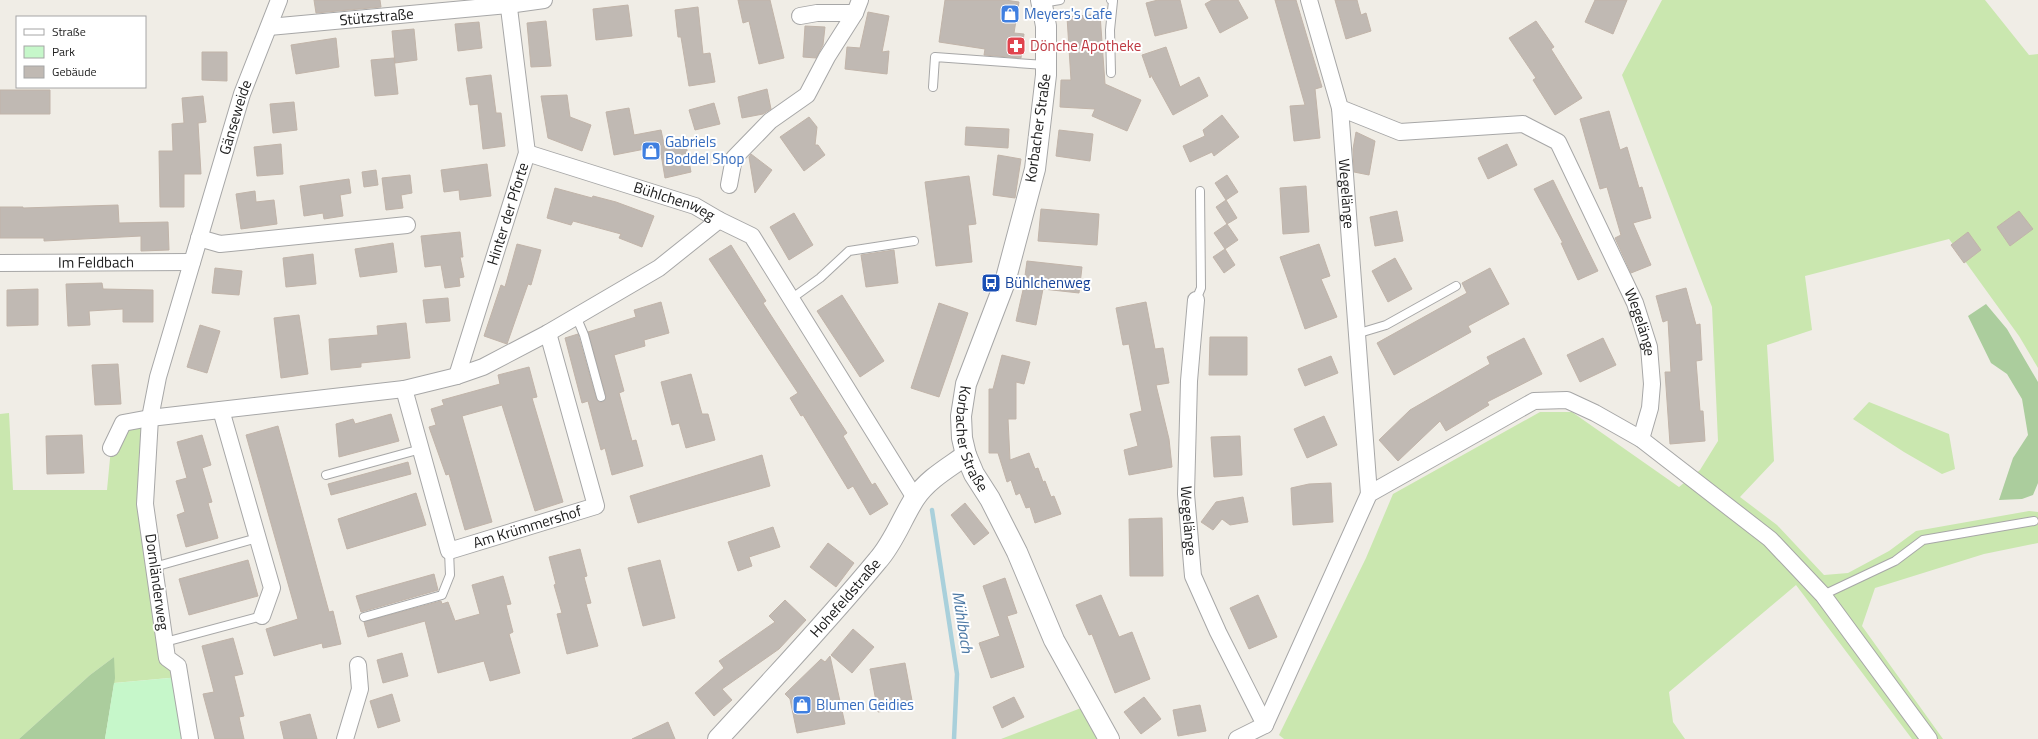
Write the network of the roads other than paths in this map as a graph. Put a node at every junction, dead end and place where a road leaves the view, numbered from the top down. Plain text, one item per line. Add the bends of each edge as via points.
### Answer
1 (279, 0) edge
2 (544, 0) edge
3 (1111, 0) edge
4 (1310, 0) edge
5 (1047, 1) edge
6 (508, 3) edge
7 (858, 7) edge
8 (800, 16) dead end
9 (269, 27) junction
10 (1046, 65) junction
11 (1111, 73) dead end
12 (933, 87) dead end
13 (1340, 108) junction
14 (527, 153) junction
15 (728, 184) dead end
16 (1200, 191) dead end
17 (719, 220) junction
18 (407, 225) dead end
19 (199, 238) junction
20 (914, 241) dead end
21 (192, 262) junction
22 (0, 263) edge
23 (1456, 286) dead end
24 (791, 299) junction
25 (1196, 300) joint
26 (576, 316) junction
27 (548, 333) junction
28 (1356, 334) junction
29 (457, 376) junction
30 (404, 389) junction
31 (601, 397) dead end
32 (221, 410) junction
33 (150, 418) junction
34 (1641, 439) junction
35 (111, 448) dead end
36 (421, 449) junction
37 (966, 455) junction
38 (326, 475) dead end
39 (1369, 494) junction
40 (915, 498) junction
41 (2034, 521) dead end
42 (257, 538) junction
43 (449, 551) junction
44 (154, 567) junction
45 (1823, 594) junction
46 (262, 616) joint
47 (364, 617) dead end
48 (165, 642) junction
49 (358, 665) dead end
50 (1265, 725) junction
51 (190, 739) edge
52 (345, 739) edge
53 (718, 739) edge
54 (1109, 739) edge
55 (1237, 739) edge
56 (1929, 739) edge

1 - 9 street, Gänseweide
2 - 6 street, Stützstraße
3 - 11 lane
4 - 13 street, Wegelänge
5 - 10 street, Korbacher Straße
6 - 9 street, Stützstraße
6 - 14 street, Hinter der Pforte
7 - 8 street
7 - 15 street via 807,95 770,121 734,158
9 - 19 street, Gänseweide via 242,94
10 - 12 lane via 935,57
10 - 37 street, Korbacher Straße via 1035,169 1005,282 966,384 960,416
13 - 28 street, Wegelänge
13 - 34 street, Wegelänge via 1400,132 1523,124 1558,142 1635,303 1649,347 1652,384 1650,408
14 - 17 street, Bühlchenweg via 695,206
14 - 29 street, Hinter der Pforte
16 - 25 lane via 1201,288
17 - 24 street, Bühlchenweg via 752,236
17 - 26 street via 659,268
18 - 19 street via 220,244
19 - 21 street, Gänseweide
20 - 24 lane via 849,251 820,278
21 - 22 street, Im Feldbach
21 - 33 street, Gänseweide via 158,377
23 - 28 lane via 1386,325
24 - 40 street, Bühlchenweg
25 - 50 street, Wegelänge via 1189,382 1186,494 1193,576
26 - 27 street
26 - 31 lane via 584,335
27 - 29 street via 483,367
27 - 43 street, Am Krümmershof via 596,506
28 - 39 street, Wegelänge
29 - 30 street
30 - 32 street
30 - 36 street
32 - 33 street
32 - 42 street
33 - 35 street via 123,423
33 - 44 street, Dornländerweg via 145,504
34 - 39 street via 1567,400 1534,401
34 - 45 street via 1770,539
36 - 38 lane
36 - 43 street
37 - 40 street, Hohefeldstraße via 931,480
37 - 54 street, Korbacher Straße via 1017,552 1054,640
39 - 50 street, Wegelänge
40 - 53 street, Hohefeldstraße via 880,558
41 - 45 lane via 1923,540 1895,561
42 - 44 lane
42 - 46 street via 272,588
43 - 47 lane via 450,575 442,595
44 - 48 street, Dornländerweg
45 - 56 street
46 - 48 lane
48 - 51 street, Dornländerweg via 167,658 178,666
49 - 52 street via 360,689
50 - 55 street

